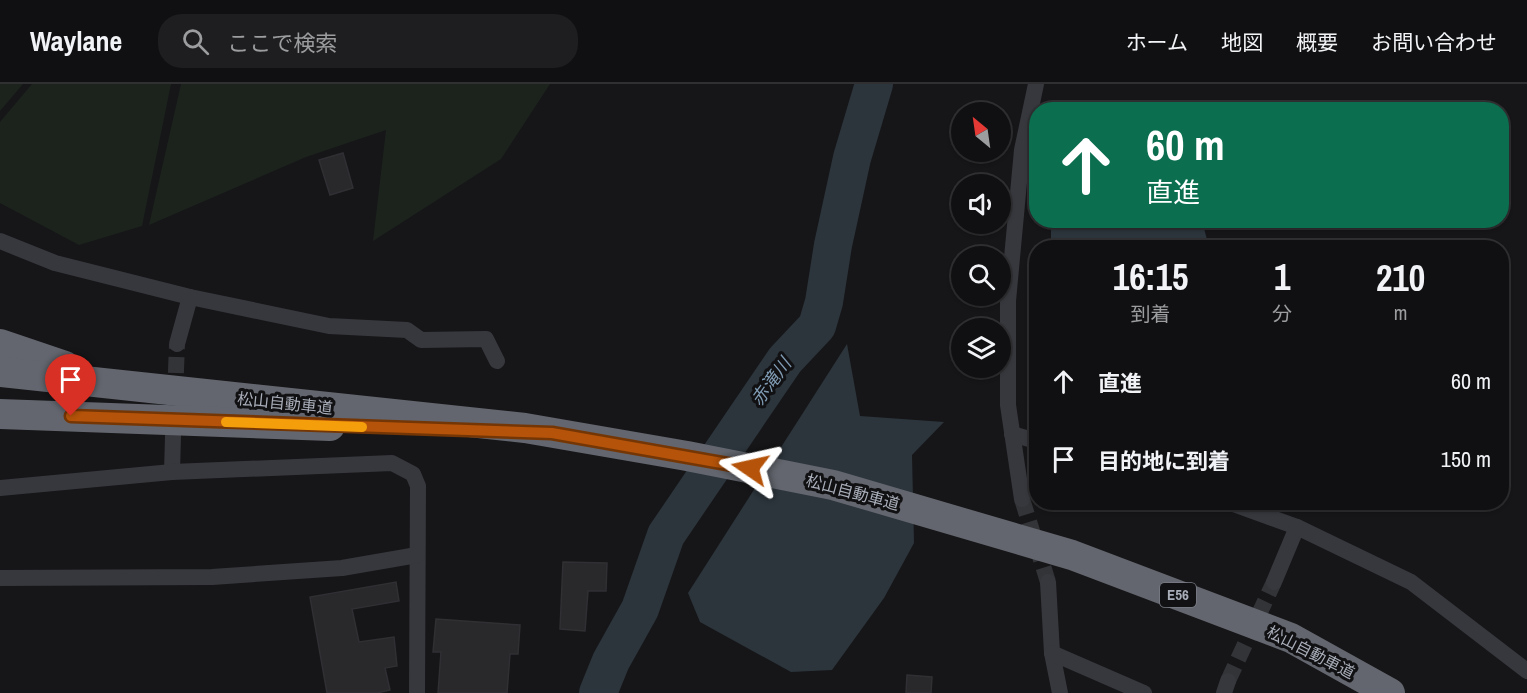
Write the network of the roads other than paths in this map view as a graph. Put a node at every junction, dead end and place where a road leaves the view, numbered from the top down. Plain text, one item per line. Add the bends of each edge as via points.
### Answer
1 (1036, 84) edge
2 (1032, 102) edge
3 (1029, 117) edge
4 (0, 241) edge
5 (190, 297) junction
6 (0, 344) edge
7 (177, 344) tunnel mouth
8 (497, 361) dead end
9 (0, 372) edge
10 (125, 386) junction
11 (0, 414) edge
12 (552, 433) junction
13 (1012, 434) junction
14 (173, 436) dead end
15 (1029, 439) edge
16 (172, 472) junction
17 (0, 488) edge
18 (1022, 499) tunnel mouth
19 (1250, 510) edge
20 (1297, 527) junction
21 (417, 555) junction
22 (0, 578) edge
23 (1048, 582) tunnel mouth
24 (1274, 582) tunnel mouth
25 (1052, 653) junction
26 (1527, 672) edge
27 (417, 693) edge
28 (1060, 693) edge
29 (1144, 693) edge
30 (1390, 693) edge

1 - 2 street
3 - 13 street via 1022,150 1008,301 1008,405
4 - 5 street via 55,263
5 - 7 street
5 - 8 street via 329,326 407,330 421,340 486,339
6 - 10 highway
9 - 10 highway, 松山自動車道 / E56
10 - 12 highway, 松山自動車道 / E56
11 - 12 highway
12 - 30 highway, 松山自動車道 / E56 via 833,484 1072,555 1292,639
13 - 15 street
13 - 18 street
14 - 16 street
16 - 17 street
16 - 21 street via 392,463 413,474 418,486
19 - 20 street
20 - 24 street
20 - 26 street via 1411,582
21 - 22 street via 342,568 213,577
21 - 27 street
23 - 25 street
25 - 28 street
25 - 29 street

